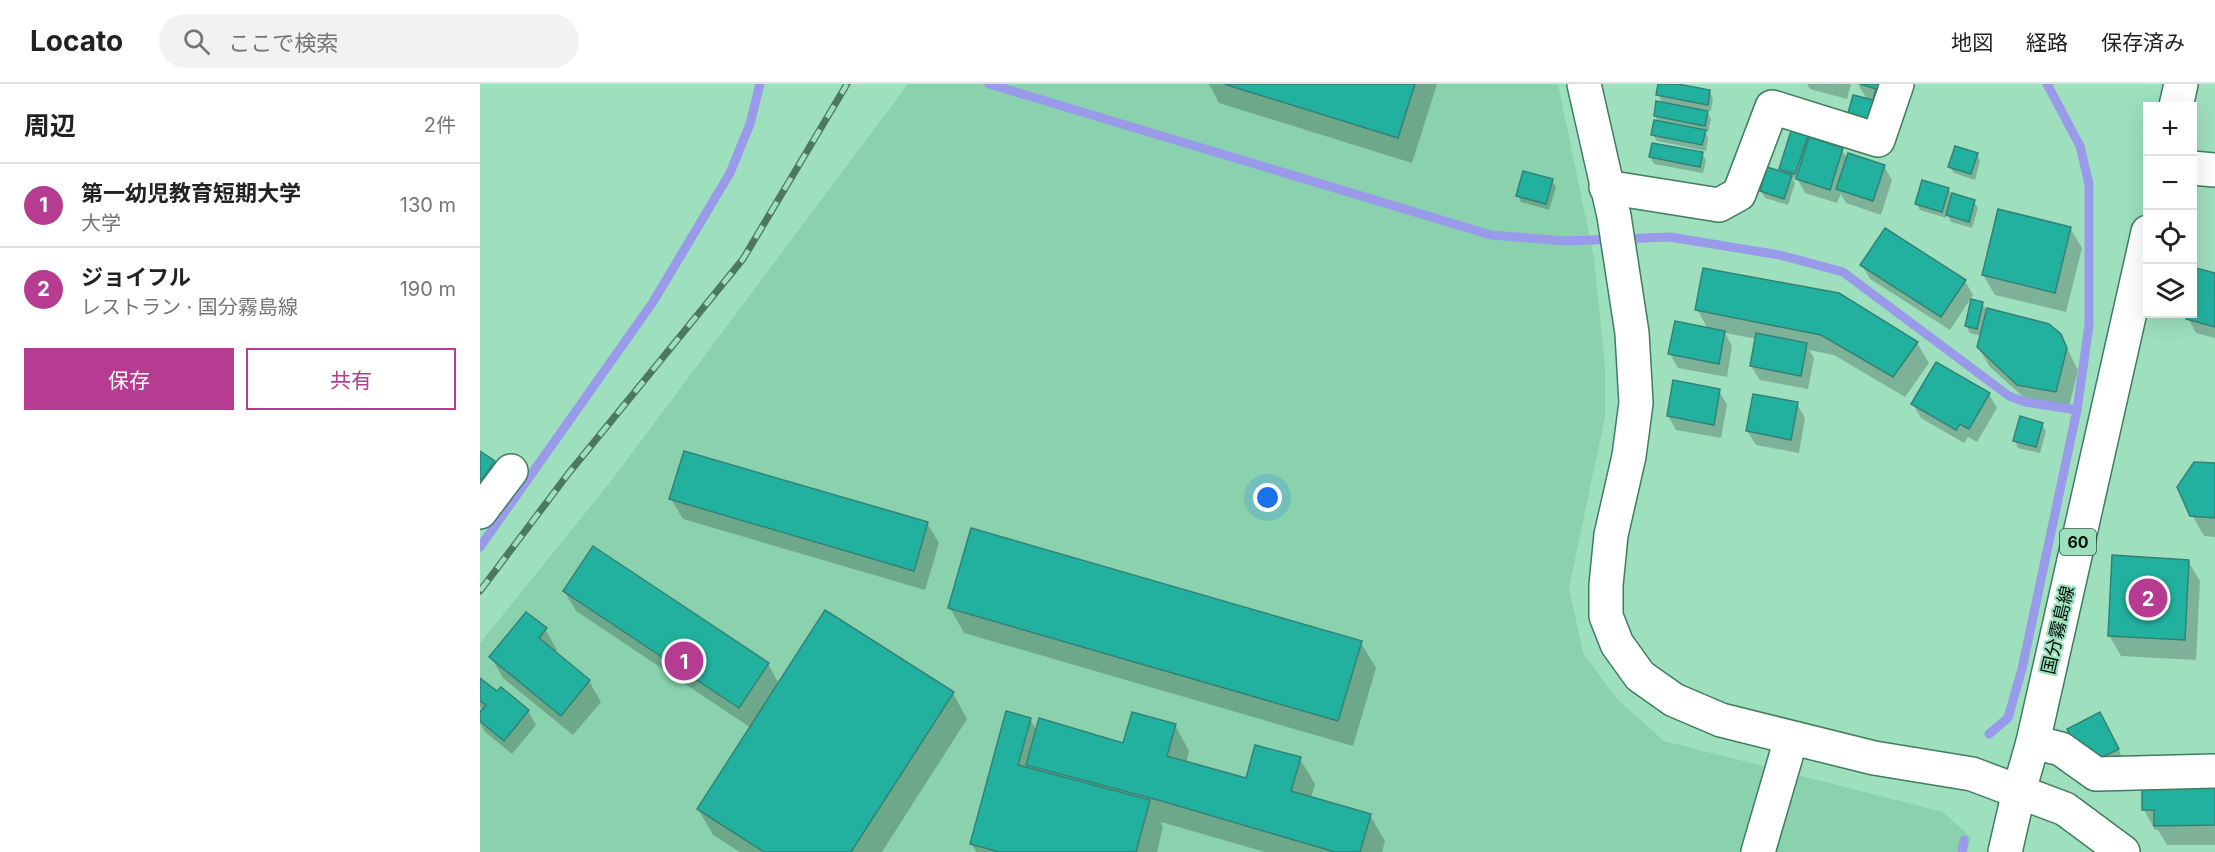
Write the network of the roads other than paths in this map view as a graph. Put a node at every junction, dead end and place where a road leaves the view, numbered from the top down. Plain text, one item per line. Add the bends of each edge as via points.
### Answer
1 (1584, 84) edge
2 (1897, 84) edge
3 (2181, 84) edge
4 (2177, 102) edge
5 (2197, 168) edge
6 (2215, 170) edge
7 (1610, 201) junction
8 (2143, 254) edge
9 (511, 471) dead end
10 (480, 512) edge
11 (1791, 738) junction
12 (2033, 742) junction
13 (2215, 771) edge
14 (2019, 791) junction
15 (1758, 852) edge
16 (2005, 852) edge
17 (2123, 852) edge

1 - 7 street
2 - 7 street via 1878,140 1772,106 1739,194 1719,205
3 - 4 street
5 - 6 street
7 - 11 street via 1632,333 1636,403 1629,456 1611,534 1606,616 1617,644 1640,676 1674,700 1721,720
8 - 12 street, 国分霧島線 / 60
9 - 10 street
11 - 14 street via 1874,758 1972,774
11 - 15 street
12 - 13 street via 2061,749 2096,774
12 - 14 street, 国分霧島線 / 60
14 - 16 street, 国分霧島線 / 60
14 - 17 street via 2064,809

